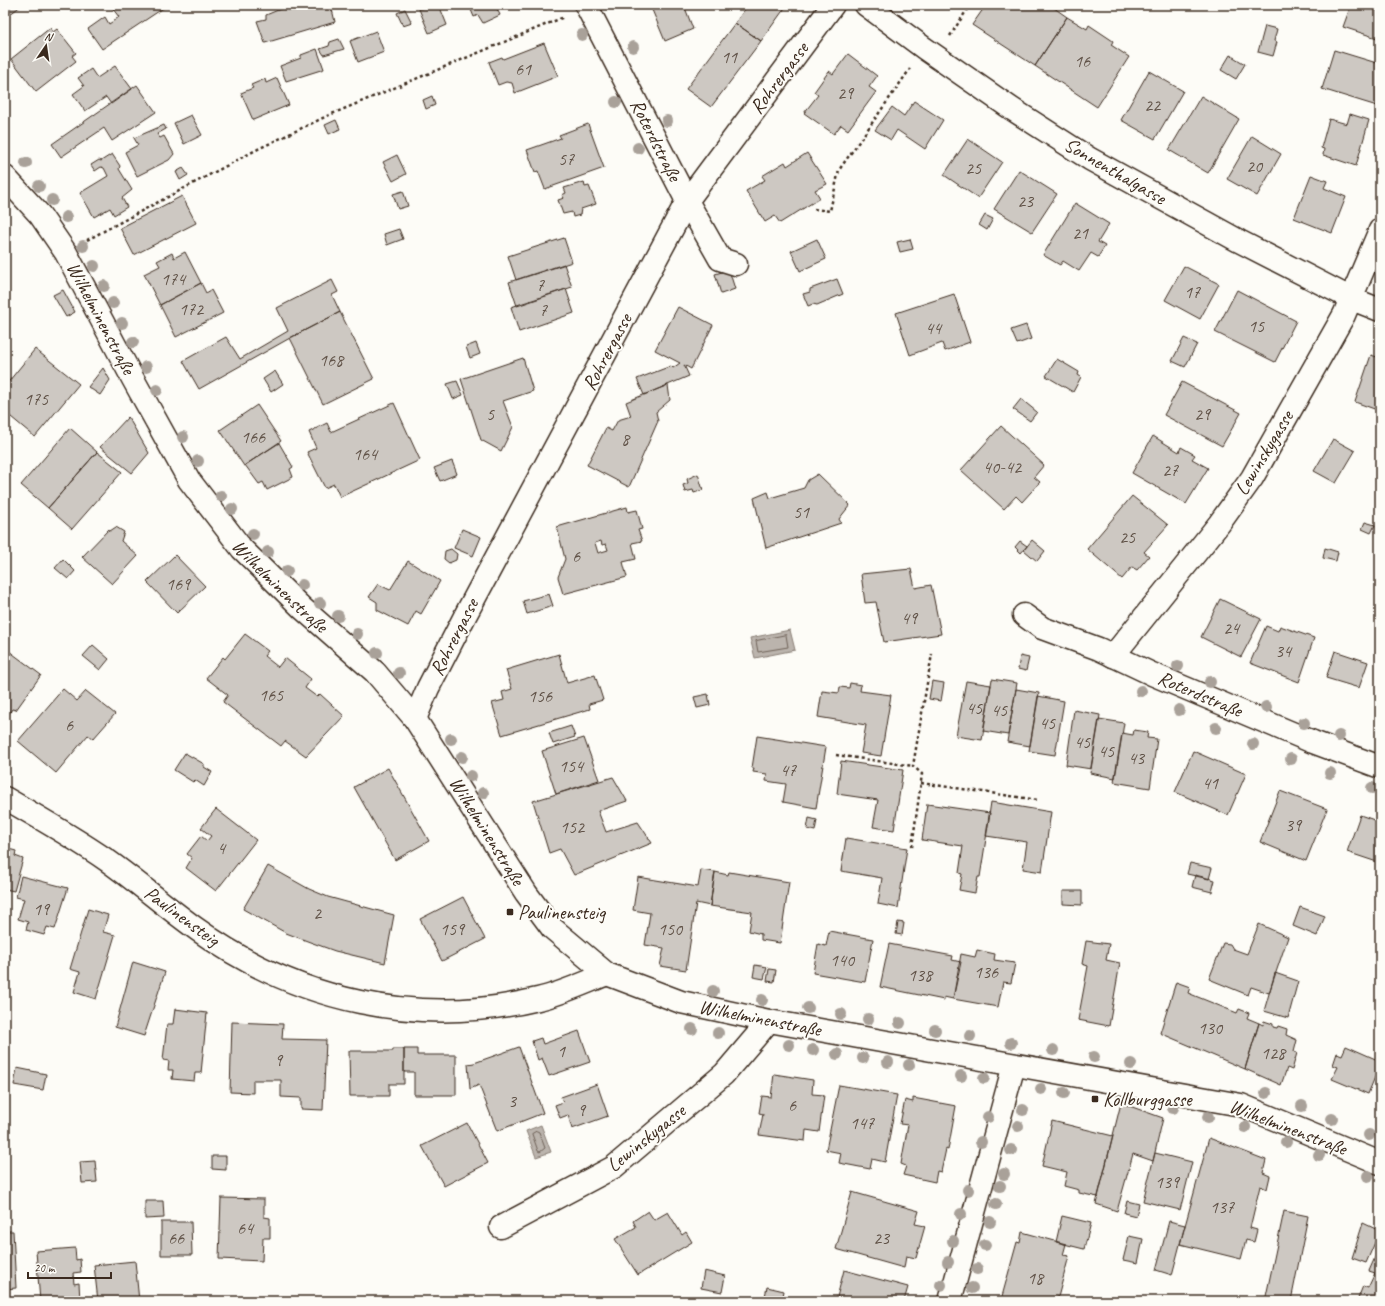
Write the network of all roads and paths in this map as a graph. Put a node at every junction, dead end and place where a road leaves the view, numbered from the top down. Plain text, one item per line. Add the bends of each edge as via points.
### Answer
1 (833, 5) edge
2 (866, 5) edge
3 (970, 5) edge
4 (587, 6) edge
5 (930, 52) junction
6 (5, 177) edge
7 (687, 201) junction
8 (814, 209) dead end
9 (1380, 230) edge
10 (66, 253) junction
11 (736, 264) dead end
12 (1352, 299) junction
13 (1380, 310) edge
14 (1024, 615) dead end
15 (932, 654) dead end
16 (1113, 656) junction
17 (415, 719) junction
18 (836, 755) dead end
19 (913, 766) junction
20 (1380, 767) edge
21 (921, 783) junction
22 (5, 798) edge
23 (1038, 800) dead end
24 (912, 847) dead end
25 (607, 974) junction
26 (769, 1021) junction
27 (1014, 1065) junction
28 (1380, 1163) edge
29 (501, 1227) dead end
30 (950, 1301) edge

1 - 7 street, Rohrergasse
2 - 5 street, Sonnenthalgasse
3 - 5 path
4 - 7 street, Roterdstraße
4 - 10 path via 327,116 258,149
5 - 8 path via 839,170 830,211
5 - 12 street, Sonnenthalgasse via 1012,109 1090,158 1239,241
6 - 10 street, Wilhelminenstraße via 40,215
7 - 11 street, Roterdstraße via 720,259
7 - 17 street, Rohrergasse via 466,614
9 - 12 street, Lewinskygasse
10 - 17 street, Wilhelminenstraße via 189,480 242,549 302,608 375,672
12 - 13 street, Sonnenthalgasse
12 - 16 street, Lewinskygasse via 1252,478 1219,524
14 - 16 street, Roterdstraße via 1042,628
15 - 19 path
16 - 20 street, Roterdstraße via 1313,742
17 - 25 street, Wilhelminenstraße via 526,893 552,928
18 - 19 path
19 - 21 path via 922,774
21 - 23 path
21 - 24 path
22 - 25 street, Paulinensteig via 108,861 199,931 282,978 318,992 358,1002 389,1006 450,1010 487,1008 539,999
25 - 26 street, Wilhelminenstraße via 681,1002
26 - 27 street, Wilhelminenstraße
26 - 29 street, Lewinskygasse via 724,1074 614,1167
27 - 28 street, Wilhelminenstraße via 1241,1105
27 - 30 street

